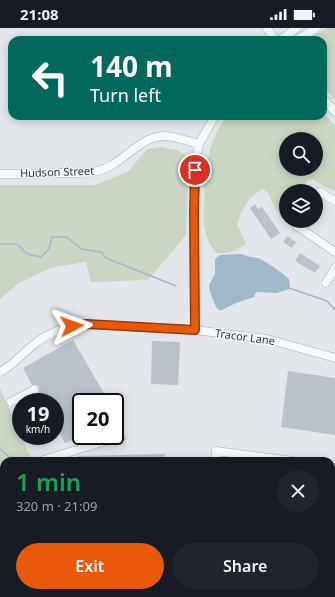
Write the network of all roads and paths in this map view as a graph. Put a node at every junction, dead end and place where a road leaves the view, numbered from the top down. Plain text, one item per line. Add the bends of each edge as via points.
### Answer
1 (297, 28) edge
2 (316, 28) edge
3 (286, 36) edge
4 (303, 36) edge
5 (327, 103) edge
6 (335, 112) edge
7 (213, 120) edge
8 (199, 144) junction
9 (0, 174) edge
10 (323, 194) edge
11 (335, 201) edge
12 (300, 228) edge
13 (335, 252) edge
14 (335, 268) edge
15 (326, 283) dead end
16 (195, 330) junction
17 (335, 358) edge
18 (0, 372) edge
19 (34, 390) dead end
20 (11, 402) dead end
21 (93, 445) edge
22 (53, 457) edge
23 (216, 457) edge
24 (262, 457) edge

1 - 3 street
2 - 4 street
5 - 6 street
7 - 8 street
8 - 9 street, Hudson Street via 162,136 150,139 118,162 97,171
8 - 16 street via 194,211
10 - 11 street
12 - 13 street
14 - 15 street
16 - 17 street, Tracor Lane via 267,339
16 - 18 street, Tracor Lane via 87,324 72,326 43,338
19 - 20 street
21 - 22 street
23 - 24 street via 216,451

